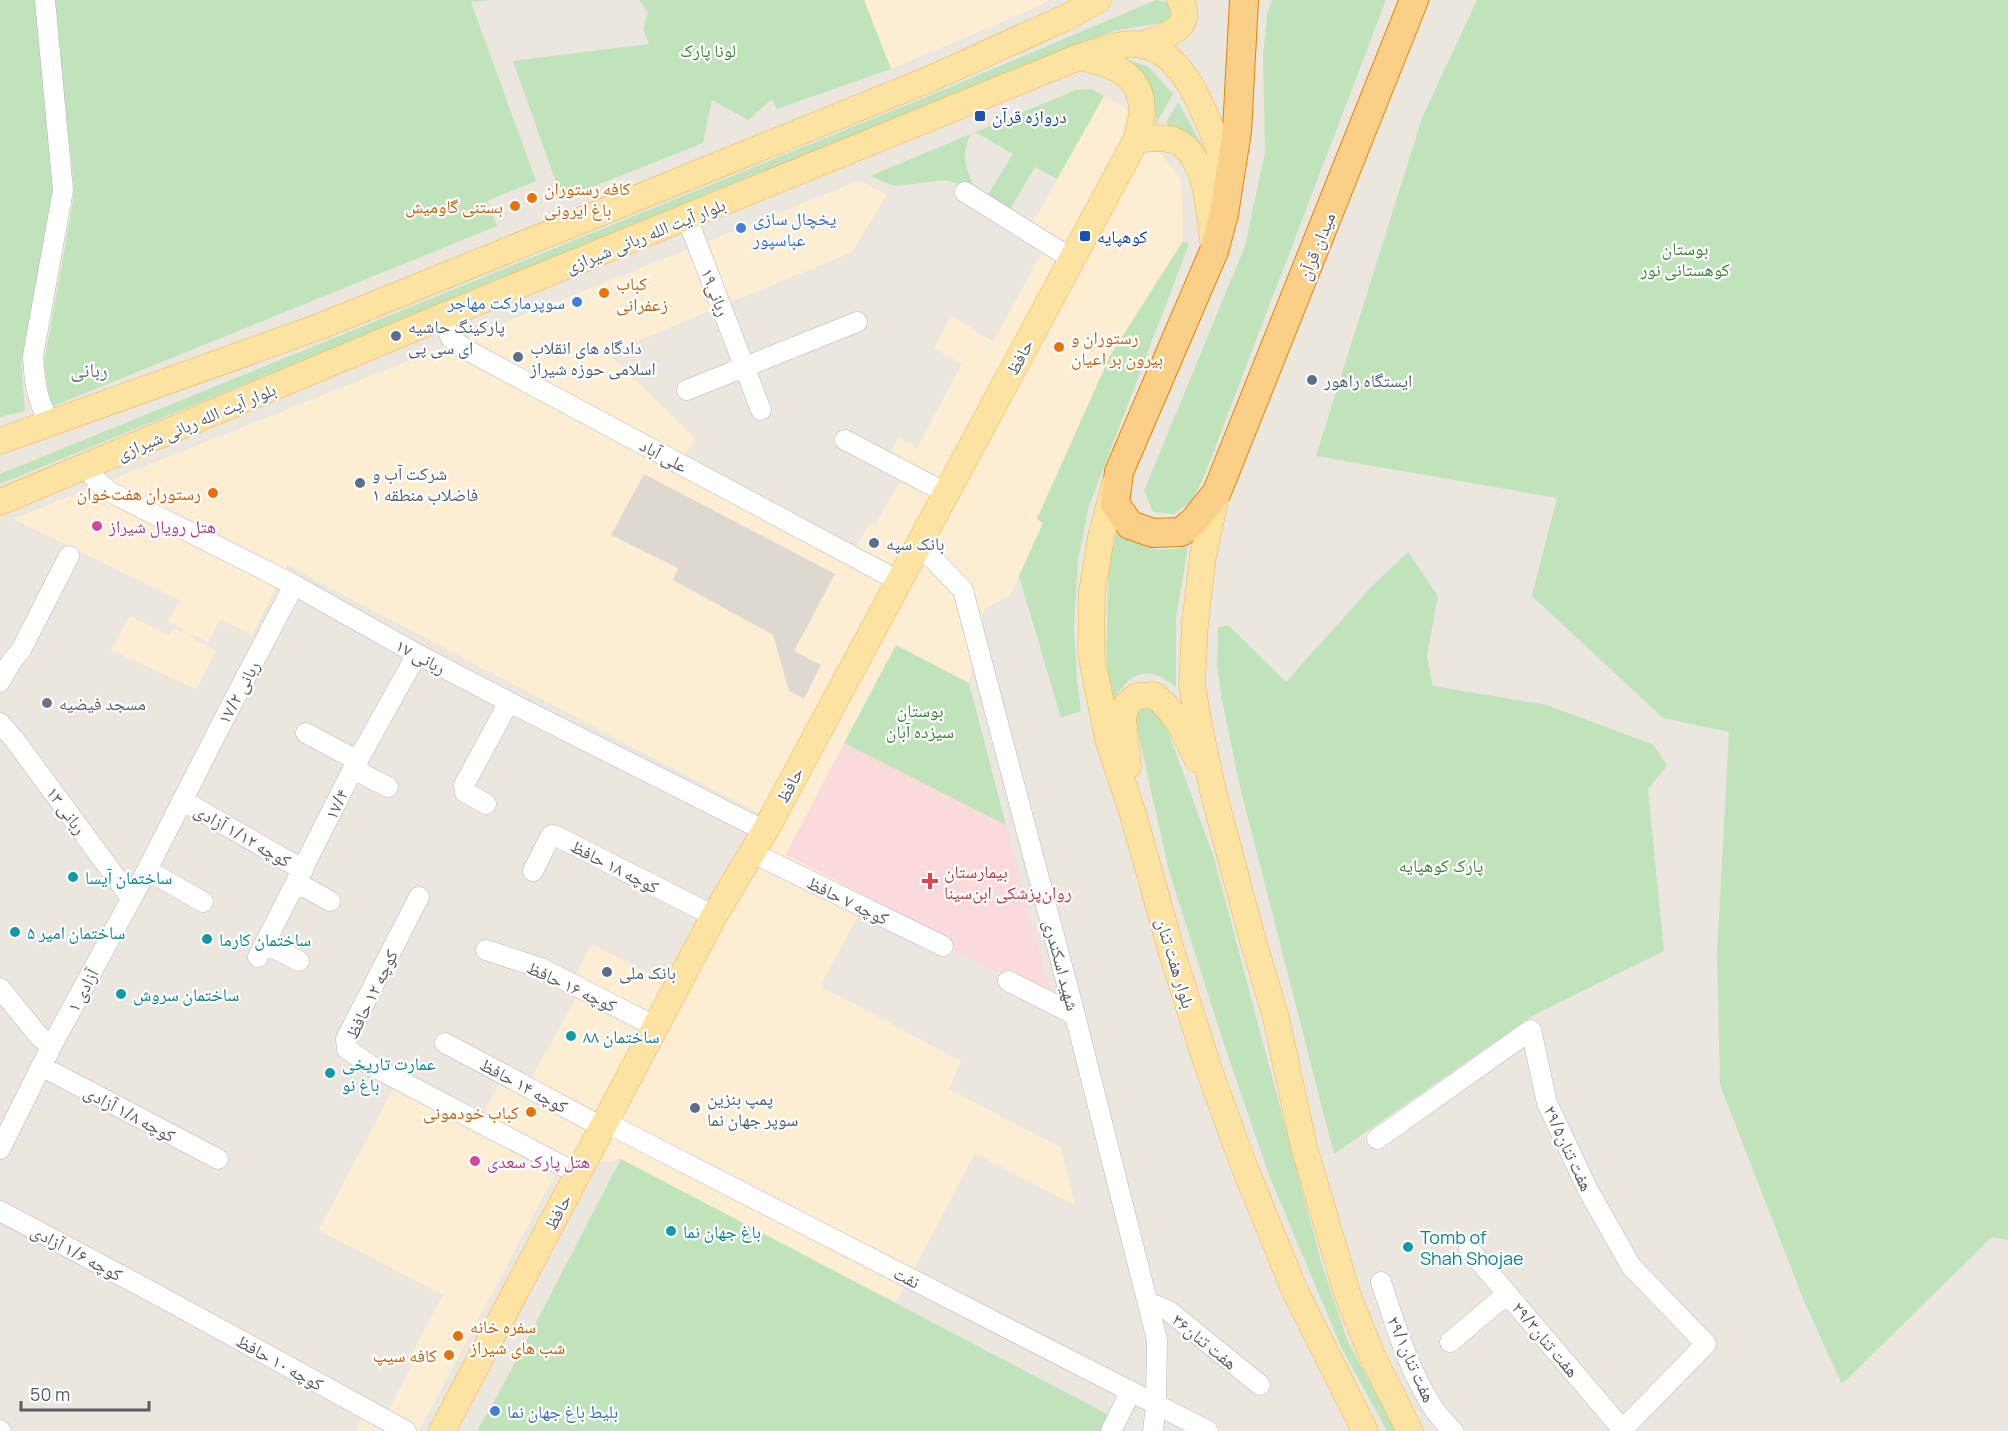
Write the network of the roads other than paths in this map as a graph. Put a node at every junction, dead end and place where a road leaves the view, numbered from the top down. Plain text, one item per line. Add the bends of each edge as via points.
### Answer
1 (45, 0) edge
2 (1098, 0) edge
3 (1180, 0) edge
4 (1244, 0) edge
5 (1414, 0) edge
6 (1141, 45) junction
7 (1079, 57) junction
8 (1136, 140) junction
9 (1229, 176) junction
10 (965, 192) dead end
11 (687, 218) junction
12 (1214, 250) junction
13 (1072, 259) junction
14 (441, 317) junction
15 (857, 322) dead end
16 (745, 367) junction
17 (687, 390) dead end
18 (761, 410) dead end
19 (51, 423) junction
20 (845, 440) dead end
21 (0, 441) edge
22 (86, 467) junction
23 (1119, 472) junction
24 (1217, 492) junction
25 (946, 493) junction
26 (0, 502) edge
27 (917, 548) junction
28 (69, 556) dead end
29 (898, 581) junction
30 (294, 585) junction
31 (417, 654) junction
32 (0, 682) edge
33 (509, 702) junction
34 (0, 723) edge
35 (306, 733) dead end
36 (355, 765) junction
37 (388, 787) dead end
38 (1213, 791) junction
39 (182, 800) junction
40 (486, 804) dead end
41 (1133, 814) junction
42 (759, 842) junction
43 (147, 870) junction
44 (533, 871) dead end
45 (300, 877) junction
46 (419, 897) dead end
47 (131, 898) junction
48 (330, 901) dead end
49 (203, 902) dead end
50 (714, 916) junction
51 (943, 946) dead end
52 (486, 950) dead end
53 (299, 961) dead end
54 (1008, 981) dead end
55 (0, 988) edge
56 (1075, 1015) junction
57 (656, 1027) junction
58 (445, 1043) dead end
59 (51, 1047) junction
60 (41, 1066) junction
61 (604, 1125) junction
62 (1377, 1139) dead end
63 (0, 1149) edge
64 (218, 1159) dead end
65 (578, 1174) junction
66 (0, 1211) edge
67 (1469, 1249) dead end
68 (1381, 1282) dead end
69 (154, 1293) joint
70 (1507, 1294) junction
71 (1148, 1302) junction
72 (1450, 1342) dead end
73 (1260, 1385) dead end
74 (1131, 1391) junction
75 (1156, 1404) junction
76 (1622, 1430) edge
77 (406, 1431) edge
78 (442, 1431) edge
79 (1111, 1431) edge
80 (1153, 1431) edge
81 (1208, 1431) edge
82 (1365, 1431) edge
83 (1410, 1431) edge
84 (1453, 1431) edge

1 - 19 street via 63,189 33,356 34,382
2 - 19 main road via 930,79 321,327
3 - 6 main road via 1184,12 1173,34
4 - 9 highway via 1237,131
5 - 24 highway, میدان قرآن
6 - 7 main road, بلوار آیت الله ربانی شیرازی via 1115,46
6 - 9 main road, بلوار آیت الله ربانی شیرازی via 1167,56 1185,79
7 - 8 main road, حافظ via 1105,62 1133,82 1141,98 1142,113
7 - 11 main road, بلوار آیت الله ربانی شیرازی
8 - 12 main road via 1172,140 1196,159
8 - 13 main road, حافظ
9 - 12 highway
10 - 13 street
11 - 14 main road, بلوار آیت الله ربانی شیرازی
11 - 16 street, ربانی۱۹
12 - 23 highway
13 - 25 main road, حافظ
14 - 22 main road, بلوار آیت الله ربانی شیرازی
14 - 29 street, علی آباد via 451,338 463,348
15 - 16 street
16 - 17 street
16 - 18 street, ربانی۱۹
19 - 21 main road
20 - 25 street
22 - 26 main road, بلوار آیت الله ربانی شیرازی
22 - 30 street, ربانی ۱۷ via 110,492
23 - 24 highway, میدان قرآن via 1115,504 1130,525 1153,533 1181,532
23 - 41 main road, بلوار هفت تنان via 1101,537 1092,592 1090,654 1108,739
24 - 38 main road via 1203,556 1192,685
25 - 27 main road, حافظ
27 - 29 main road, حافظ
27 - 56 street, شهید اسکندری via 963,590
28 - 32 street via 21,650
29 - 42 main road, حافظ
30 - 31 street, ربانی ۱۷
30 - 39 street, ربانی ۱۷/۲
31 - 33 street, ربانی ۱۷
31 - 36 street, ۱۷/۴
33 - 40 street via 464,785 465,792
33 - 42 street, ربانی ۱۷
34 - 47 street, ربانی ۱۳
35 - 36 street
36 - 37 street
36 - 45 street, ۱۷/۴
38 - 41 main road via 1168,706 1154,695 1137,696 1126,705 1123,720
38 - 83 main road via 1276,1018 1304,1147 1348,1296 1373,1358
39 - 43 street, آزادی ۱
39 - 45 street, کوچه ۱/۱۲ آزادی
41 - 82 main road, بلوار هفت تنان via 1172,953 1239,1151 1295,1291
42 - 50 main road, حافظ
42 - 51 street, کوچه ۷ حافظ
43 - 47 street, آزادی ۱
43 - 49 street
44 - 50 street, کوچه ۱۸ حافظ via 552,835
45 - 48 street, کوچه ۱/۱۲ آزادی
45 - 53 street, ۱۷/۴ via 262,950
46 - 65 street, کوچه ۱۲ حافظ via 346,1039 347,1049 370,1065
47 - 59 street, آزادی ۱
50 - 57 main road, حافظ
52 - 57 street, کوچه ۱۶ حافظ via 541,968
54 - 56 street
55 - 59 street
56 - 71 street, شهید اسکندری
57 - 61 main road, حافظ
58 - 61 street, کوچه ۱۴ حافظ
59 - 60 street, آزادی ۱
60 - 63 street, آزادی ۱
60 - 64 street, کوچه ۱/۸ آزادی
61 - 65 main road, حافظ
61 - 74 street, نفت
62 - 76 street, ۲۹/۵هفت تنان via 1531,1030 1547,1103 1588,1190 1631,1266 1706,1344
65 - 78 main road, حافظ
66 - 69 street, کوچه ۱/۶ آزادی
67 - 70 street, ۲۹/۳هفت تنان
68 - 84 street, ۲۹/۱هفت تنان via 1418,1380 1433,1409
69 - 77 street, کوچه ۱۰ حافظ
70 - 72 street
70 - 76 street, ۲۹/۳هفت تنان
71 - 73 street, هفت تنان۳۶ via 1169,1311
71 - 75 street, شهید اسکندری via 1158,1341
74 - 75 street, نفت
74 - 79 street
75 - 80 street, شهید اسکندری
75 - 81 street, نفت

